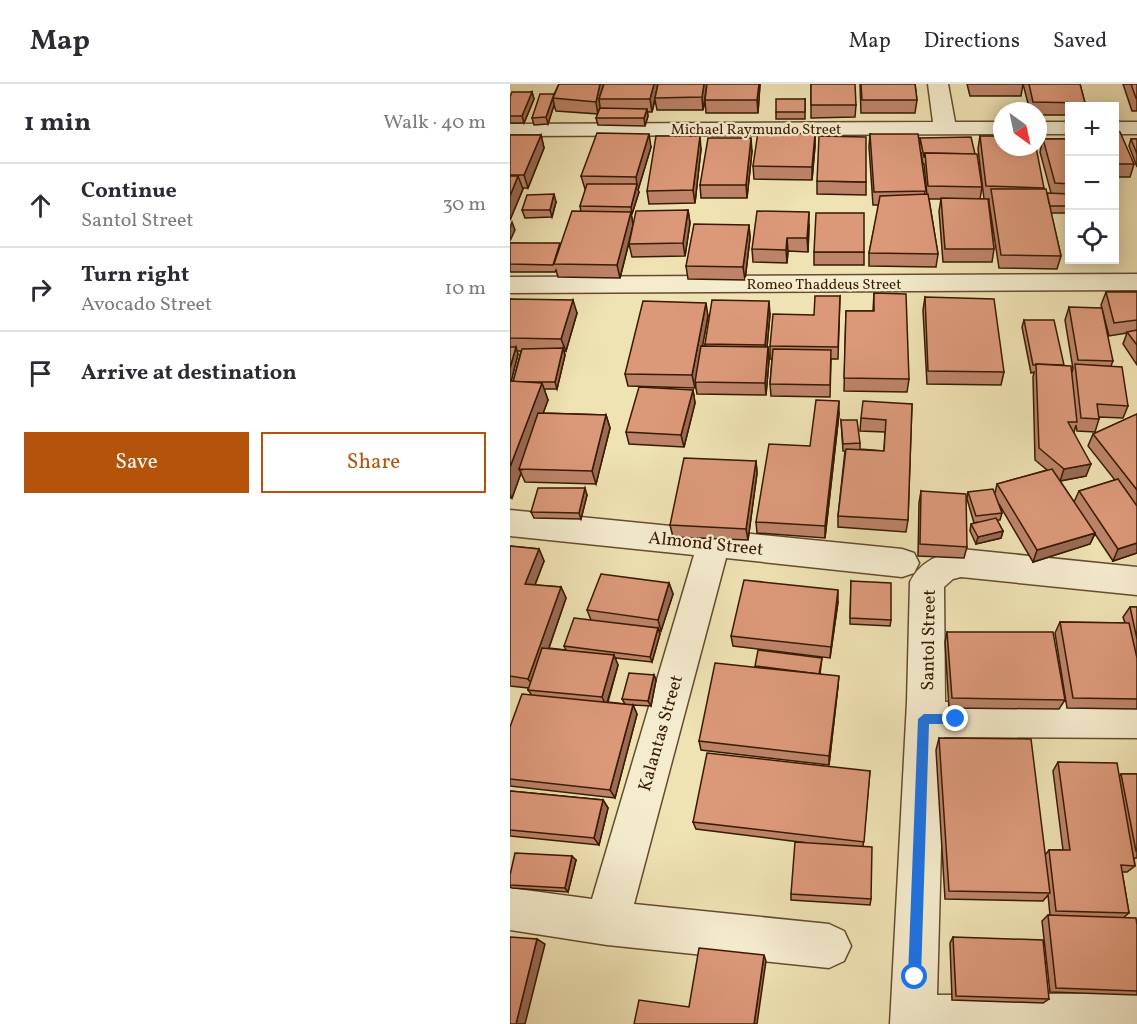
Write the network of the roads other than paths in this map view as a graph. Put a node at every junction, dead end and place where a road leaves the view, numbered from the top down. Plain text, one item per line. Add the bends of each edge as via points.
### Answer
1 (938, 84) edge
2 (945, 128) junction
3 (993, 128) edge
4 (1047, 128) edge
5 (1065, 128) edge
6 (1119, 128) edge
7 (1137, 128) edge
8 (510, 130) edge
9 (1137, 282) edge
10 (510, 285) edge
11 (510, 523) edge
12 (714, 544) junction
13 (902, 563) dead end
14 (1137, 581) edge
15 (924, 719) junction
16 (1137, 720) edge
17 (510, 909) edge
18 (608, 923) junction
19 (829, 946) dead end
20 (1137, 1016) edge
21 (913, 1021) edge

1 - 2 street
2 - 3 street, Michael Raymundo Street
2 - 8 street, Michael Raymundo Street
4 - 5 street
6 - 7 street
9 - 10 street, Romeo Thaddeus Street
11 - 12 street, Almond Street
12 - 13 street, Almond Street
12 - 18 street, Kalantas Street
14 - 15 street, Santol Street via 961,563 942,568 927,582
15 - 16 street
15 - 21 street, Santol Street
17 - 18 street
18 - 19 street
20 - 21 street

